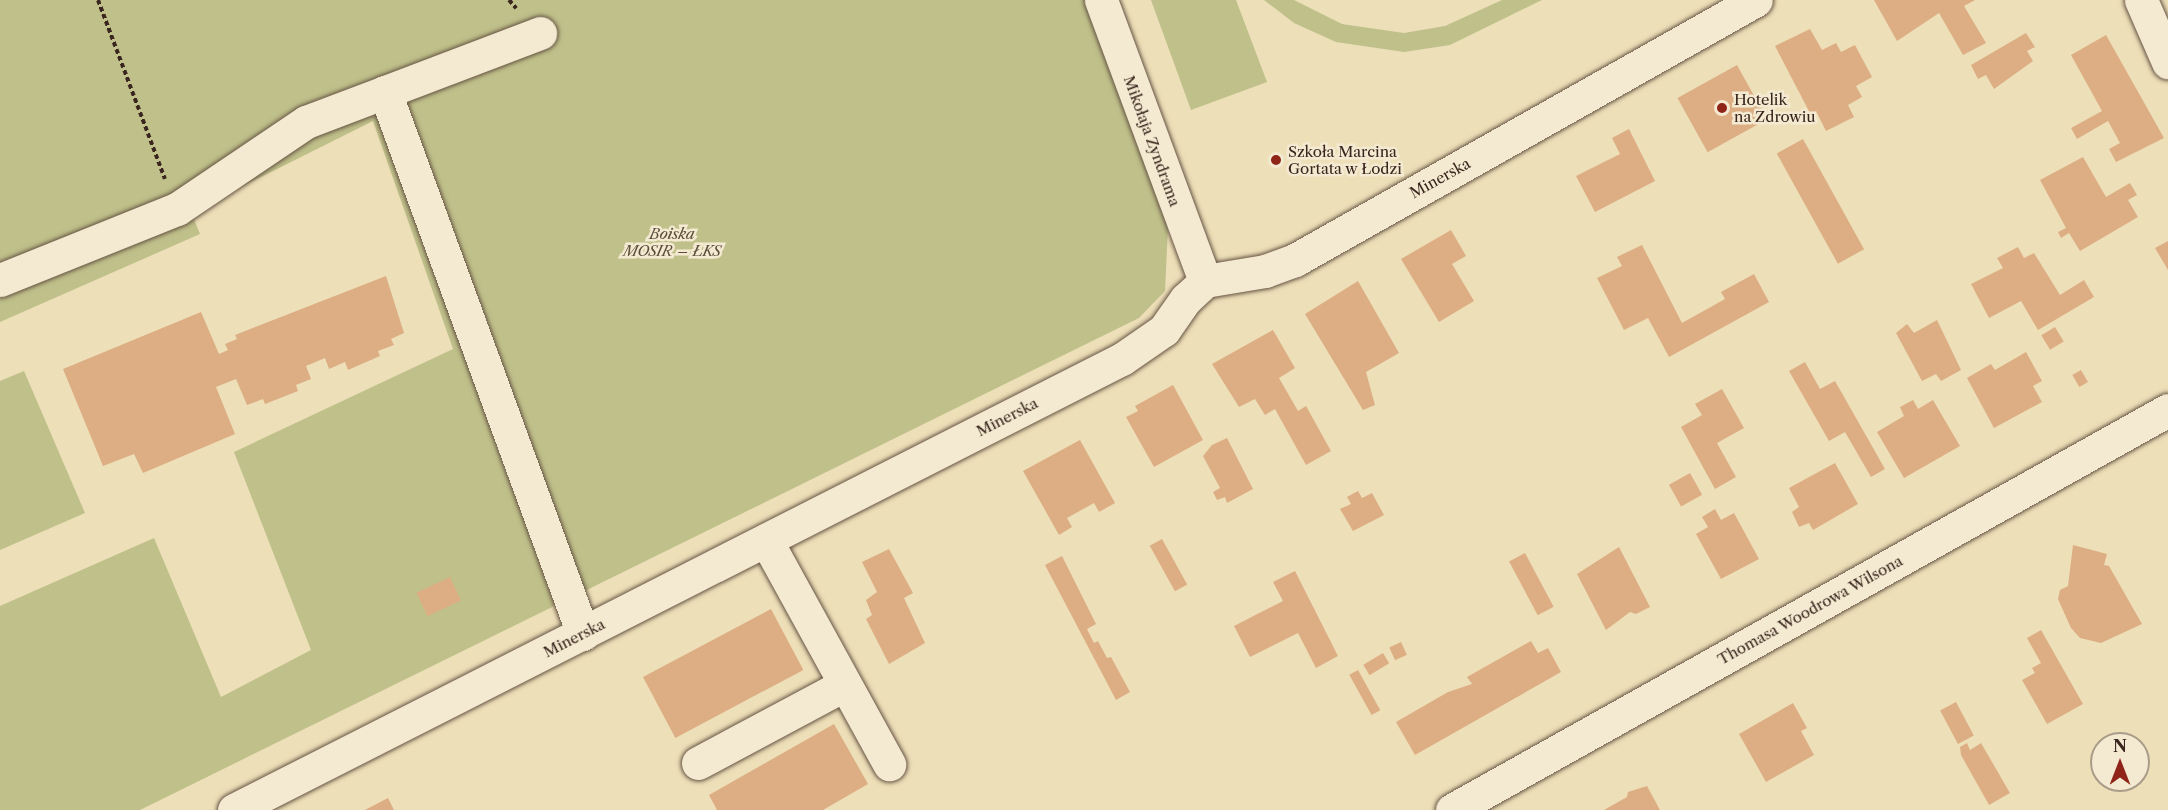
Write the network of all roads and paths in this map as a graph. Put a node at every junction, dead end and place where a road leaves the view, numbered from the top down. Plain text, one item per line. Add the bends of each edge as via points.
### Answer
1 (98, 0) edge
2 (1101, 0) edge
3 (1756, 0) edge
4 (2141, 0) edge
5 (540, 33) dead end
6 (2168, 62) edge
7 (386, 92) junction
8 (177, 209) junction
9 (0, 280) edge
10 (1205, 281) junction
11 (2168, 410) edge
12 (766, 540) junction
13 (583, 634) junction
14 (844, 685) junction
15 (698, 763) dead end
16 (889, 764) dead end
17 (234, 810) edge
18 (1452, 810) edge

1 - 8 path
2 - 10 street, Mikołaja Zyndrama
3 - 10 street, Minerska via 1295,260 1265,271
4 - 6 street
5 - 7 street
7 - 8 street via 306,122
7 - 13 street
8 - 9 street
10 - 12 street, Minerska via 1186,299 1164,330 1122,359
11 - 18 street, Thomasa Woodrowa Wilsona
12 - 13 street, Minerska
12 - 14 street
13 - 17 street, Minerska
14 - 15 street
14 - 16 street

